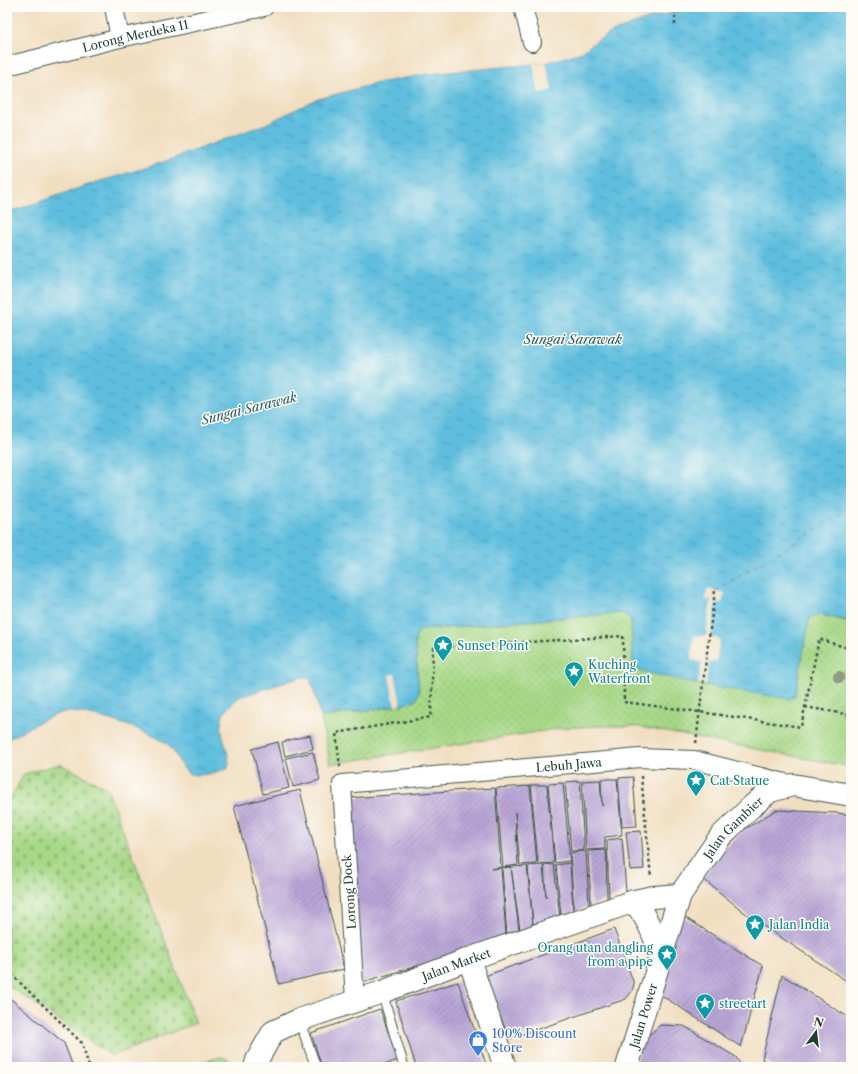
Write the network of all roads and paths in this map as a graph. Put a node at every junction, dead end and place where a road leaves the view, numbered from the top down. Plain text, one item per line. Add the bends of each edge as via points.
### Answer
1 (114, 7) edge
2 (264, 7) edge
3 (523, 7) edge
4 (246, 9) edge
5 (675, 12) dead end
6 (675, 25) dead end
7 (120, 38) junction
8 (532, 42) dead end
9 (7, 66) edge
10 (715, 591) dead end
11 (851, 648) edge
12 (805, 707) junction
13 (700, 712) junction
14 (851, 715) edge
15 (640, 758) junction
16 (694, 760) junction
17 (342, 784) junction
18 (794, 786) junction
19 (851, 795) edge
20 (680, 895) junction
21 (643, 899) junction
22 (661, 957) junction
23 (468, 959) junction
24 (7, 970) edge
25 (382, 992) junction
26 (356, 1000) junction
27 (299, 1020) junction
28 (89, 1067) edge
29 (255, 1067) edge
30 (316, 1067) edge
31 (404, 1067) edge
32 (505, 1067) edge
33 (627, 1067) edge

1 - 7 street
2 - 4 street, Lorong Merdeka 11
3 - 8 street
4 - 7 street, Lorong Merdeka 11
5 - 6 path
7 - 9 street, Lorong Merdeka 11
10 - 13 path
11 - 12 path via 819,640
12 - 13 path via 801,727
12 - 14 path
13 - 16 path
13 - 17 path via 624,702 623,636 433,648 431,717 336,733
15 - 16 street, Lebuh Jawa
15 - 17 street, Lebuh Jawa
15 - 21 path
16 - 18 street, Lebuh Jawa
17 - 26 street, Lorong Dock
18 - 19 main road, Jalan Gambier
18 - 20 main road, Jalan Gambier via 770,792 751,807 720,838
20 - 21 main road, Jalan Market
20 - 22 main road, Jalan Power
21 - 22 main road via 645,916
21 - 23 main road, Jalan Market
22 - 33 main road, Jalan Power
23 - 25 main road, Jalan Market
23 - 32 main road
24 - 28 path via 82,1043
25 - 26 main road, Jalan Market
25 - 31 lane
26 - 27 main road, Jalan Market
27 - 29 main road, Jalan Market via 273,1032
27 - 30 lane

